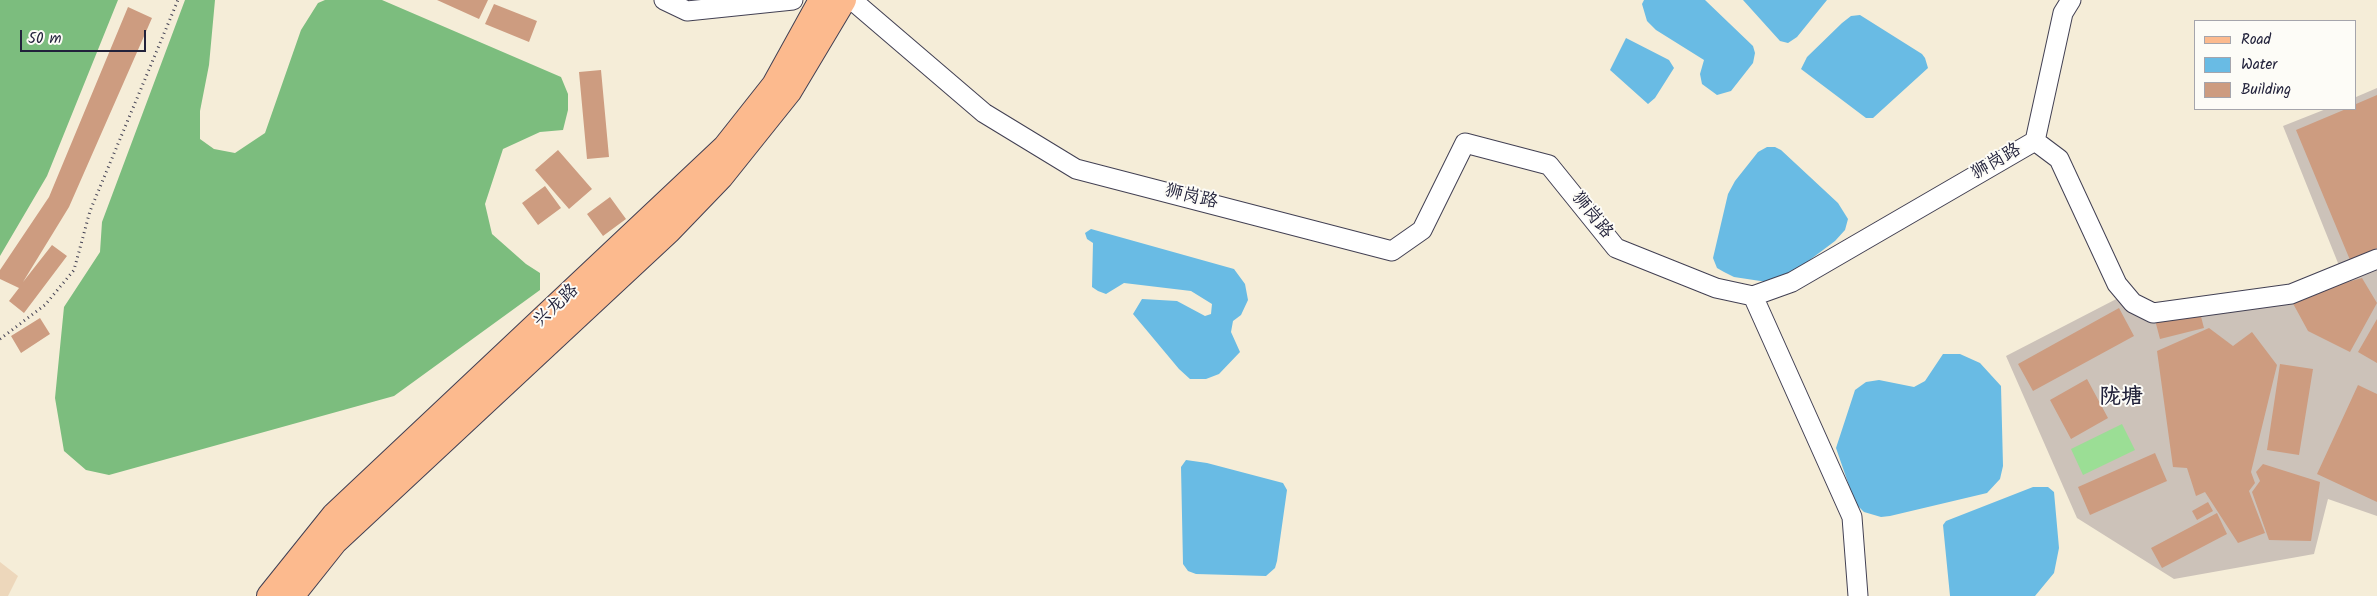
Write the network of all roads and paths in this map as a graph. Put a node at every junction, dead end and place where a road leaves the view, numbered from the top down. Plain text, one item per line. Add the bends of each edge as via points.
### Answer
1 (178, 0) edge
2 (664, 0) edge
3 (793, 0) edge
4 (821, 0) edge
5 (844, 0) edge
6 (852, 0) edge
7 (2071, 0) edge
8 (2035, 141) junction
9 (2377, 259) edge
10 (1753, 296) junction
11 (0, 339) edge
12 (269, 596) edge
13 (292, 596) edge
14 (1858, 596) edge

1 - 11 path via 90,211 74,270 45,304
2 - 3 street via 687,11
4 - 12 main road, 兴龙路 via 774,85 725,147 334,515
5 - 13 main road, 兴龙路 via 789,92 722,177 669,231 335,542
6 - 10 street, 狮岗路 via 984,113 1076,169 1392,251 1422,230 1464,143 1550,165 1616,248 1716,288
7 - 8 street via 2063,13
8 - 9 street, 狮岗路 via 2059,159 2117,284 2132,303 2153,313 2291,294
8 - 10 street, 狮岗路 via 1792,282
10 - 14 street via 1852,517

